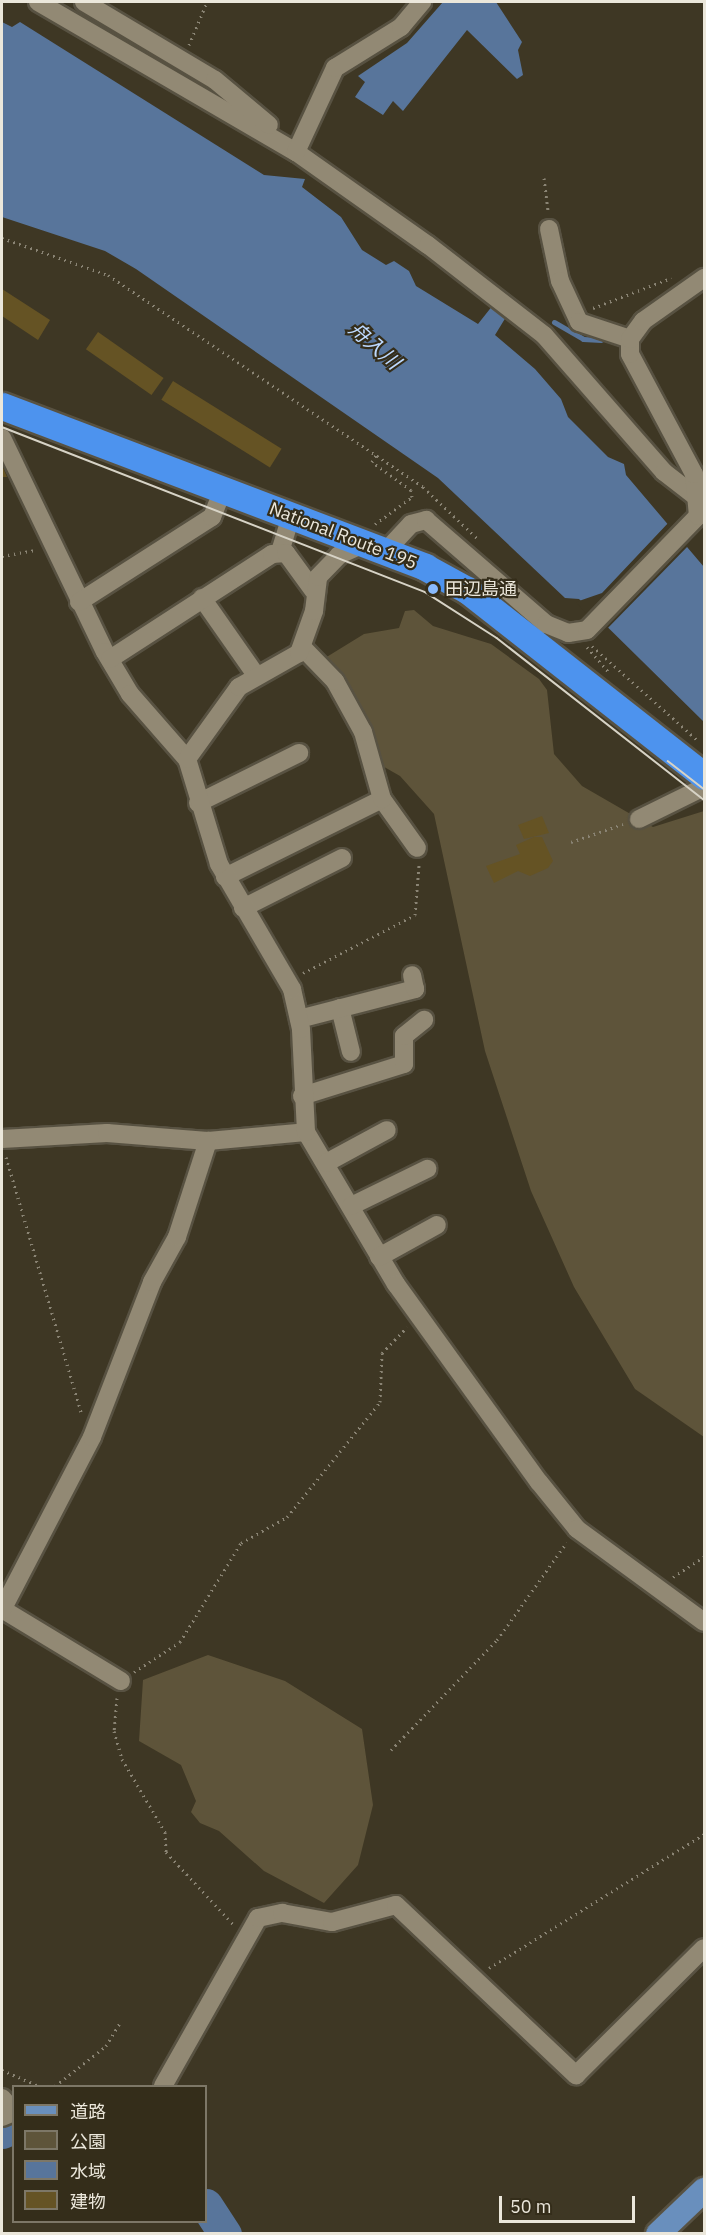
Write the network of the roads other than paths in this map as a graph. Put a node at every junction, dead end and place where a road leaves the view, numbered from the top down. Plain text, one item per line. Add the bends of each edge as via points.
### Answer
1 (38, 2) edge
2 (84, 2) edge
3 (422, 2) edge
4 (297, 152) junction
5 (549, 229) road end
6 (705, 278) edge
7 (630, 339) junction
8 (2, 406) edge
9 (2, 438) edge
10 (224, 490) junction
11 (701, 506) edge
12 (291, 516) junction
13 (373, 541) junction
14 (280, 552) junction
15 (313, 590) junction
16 (202, 598) junction
17 (79, 602) junction
18 (302, 647) junction
19 (110, 659) junction
20 (256, 675) junction
21 (298, 753) dead end
22 (187, 759) junction
23 (705, 776) edge
24 (705, 788) edge
25 (382, 799) junction
26 (198, 803) junction
27 (639, 819) road end
28 (417, 848) road end
29 (342, 858) dead end
30 (225, 877) junction
31 (243, 908) junction
32 (412, 975) dead end
33 (340, 1008) junction
34 (299, 1019) junction
35 (424, 1020) dead end
36 (351, 1052) dead end
37 (302, 1096) junction
38 (387, 1130) dead end
39 (306, 1132) junction
40 (208, 1141) junction
41 (2, 1143) edge
42 (326, 1163) junction
43 (427, 1169) dead end
44 (351, 1206) junction
45 (437, 1225) dead end
46 (380, 1257) junction
47 (2, 1609) edge
48 (705, 1622) edge
49 (121, 1682) road end
50 (705, 1948) edge
51 (164, 2085) edge
52 (2, 2098) edge
53 (12, 2110) edge
54 (705, 2190) edge
55 (658, 2234) edge

1 - 4 street
2 - 4 street via 215,80
3 - 4 street via 401,27 335,68
4 - 11 street via 544,335 664,472
5 - 7 street via 560,281 579,322
6 - 7 street via 643,321
7 - 11 street via 630,354 694,474
8 - 10 highway, National Route 195
9 - 17 street
10 - 12 highway, National Route 195
10 - 17 street via 212,517
11 - 13 street via 582,632 546,624 426,520
12 - 13 highway, National Route 195
12 - 14 street
13 - 15 street via 328,565
13 - 23 highway, National Route 195 via 467,590
14 - 15 street
14 - 16 street
15 - 18 street via 314,611
16 - 19 street
16 - 20 street
17 - 19 street
18 - 20 street
18 - 25 street via 335,681 363,732
19 - 22 street via 130,694
20 - 22 street via 230,696 194,756
21 - 26 street
22 - 26 street
24 - 27 street
25 - 28 street
25 - 30 street
26 - 30 street
29 - 31 street
30 - 31 street
31 - 34 street via 288,980
32 - 33 street via 415,988
33 - 34 street
33 - 36 street
34 - 37 street
35 - 37 street via 404,1036 405,1064
37 - 39 street
38 - 42 street
39 - 40 street
39 - 42 street
40 - 41 street via 107,1133
40 - 47 street via 177,1237 152,1282 93,1434
42 - 44 street
43 - 44 street
44 - 46 street
45 - 46 street
46 - 48 street via 419,1316 577,1529 661,1586
47 - 49 street
50 - 51 street via 576,2075 396,1905 332,1922 282,1912 258,1918
52 - 53 street
54 - 55 main road

